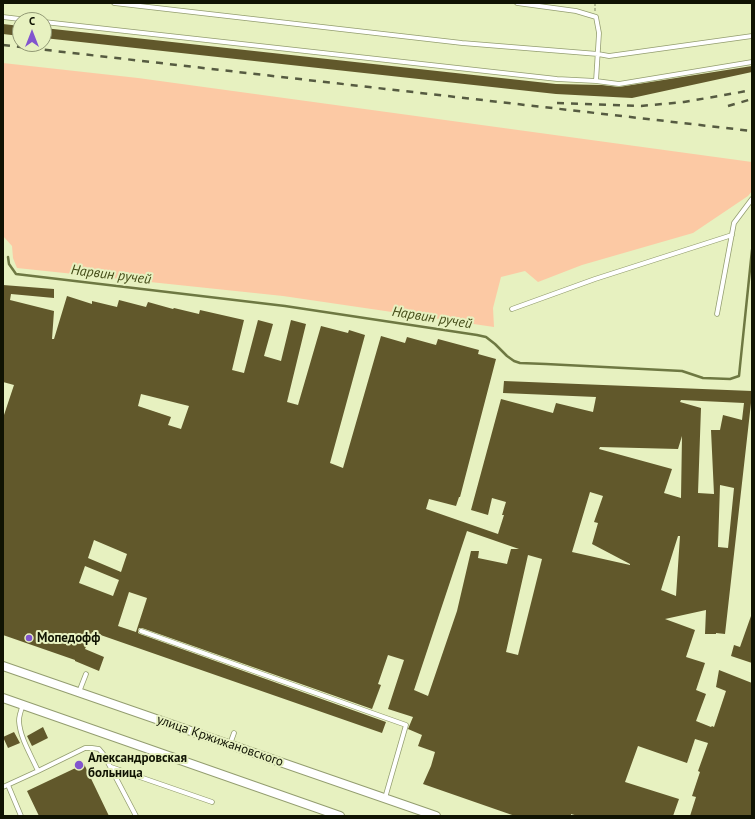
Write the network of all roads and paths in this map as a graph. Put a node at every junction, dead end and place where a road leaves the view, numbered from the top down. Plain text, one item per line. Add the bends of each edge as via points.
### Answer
1 (114, 3) edge
2 (517, 3) edge
3 (52, 23) edge
4 (752, 36) edge
5 (598, 54) junction
6 (752, 62) edge
7 (596, 81) junction
8 (752, 199) edge
9 (732, 235) junction
10 (512, 309) dead end
11 (717, 314) dead end
12 (141, 631) dead end
13 (3, 666) edge
14 (86, 674) dead end
15 (79, 692) junction
16 (3, 698) edge
17 (23, 705) junction
18 (234, 733) dead end
19 (230, 744) junction
20 (111, 767) junction
21 (38, 771) junction
22 (8, 785) junction
23 (3, 787) edge
24 (385, 798) junction
25 (212, 802) dead end
26 (22, 816) edge
27 (136, 816) edge
28 (340, 816) edge
29 (436, 816) edge

1 - 5 lane via 462,42
2 - 5 lane via 576,11 596,17 599,33
3 - 7 lane via 549,78
4 - 5 lane via 609,56
5 - 7 lane
6 - 7 lane via 619,84
8 - 9 lane via 734,223
9 - 10 lane
9 - 11 lane
12 - 24 lane via 406,725
13 - 15 street, улица Кржижановского
14 - 15 lane
15 - 19 street, улица Кржижановского
16 - 17 street
17 - 21 lane via 19,721 22,736
17 - 28 street
18 - 19 lane
19 - 24 street, улица Кржижановского
20 - 21 lane via 99,749 85,748
20 - 25 lane
20 - 27 lane
21 - 22 lane
22 - 23 lane
22 - 26 lane
24 - 29 street, улица Кржижановского

